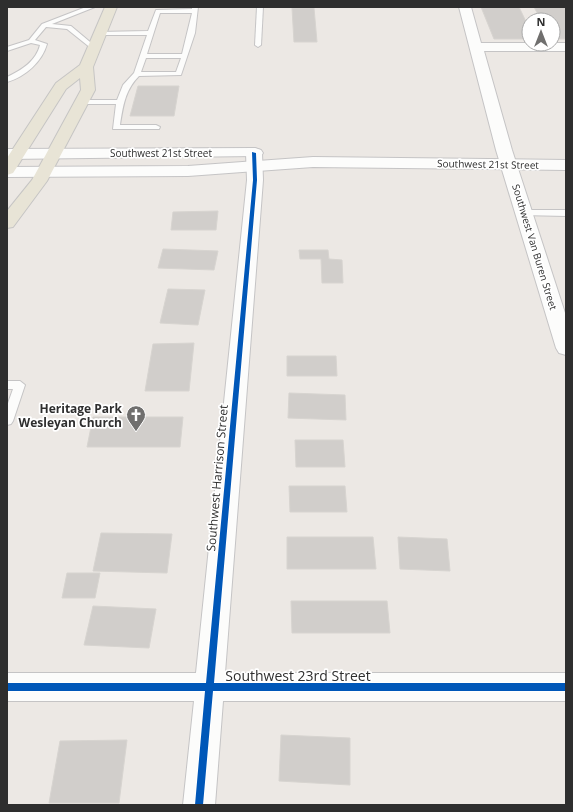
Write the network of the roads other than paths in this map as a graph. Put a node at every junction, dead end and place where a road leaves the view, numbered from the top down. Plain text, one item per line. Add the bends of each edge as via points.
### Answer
1 (92, 7) edge
2 (111, 7) edge
3 (260, 7) edge
4 (465, 7) edge
5 (195, 9) edge
6 (44, 25) junction
7 (100, 34) junction
8 (150, 34) junction
9 (31, 41) junction
10 (258, 45) dead end
11 (476, 46) junction
12 (566, 47) edge
13 (94, 48) junction
14 (7, 49) edge
15 (143, 56) junction
16 (184, 56) junction
17 (86, 67) junction
18 (137, 74) junction
19 (7, 80) edge
20 (81, 102) junction
21 (119, 102) junction
22 (156, 127) dead end
23 (12, 154) edge
24 (53, 154) junction
25 (254, 160) junction
26 (509, 164) junction
27 (566, 164) edge
28 (7, 171) edge
29 (44, 172) junction
30 (566, 212) edge
31 (524, 214) junction
32 (7, 223) edge
33 (563, 327) edge
34 (566, 348) edge
35 (7, 385) edge
36 (7, 421) edge
37 (7, 687) edge
38 (209, 687) junction
39 (566, 687) edge
40 (199, 805) edge

1 - 6 lane
2 - 7 main road
3 - 10 lane
4 - 11 street, Southwest Van Buren Street
5 - 8 lane via 158,11
5 - 16 lane
6 - 9 lane
6 - 13 lane via 69,27
7 - 8 lane
7 - 13 main road
8 - 15 lane
9 - 14 lane
9 - 19 lane via 44,44 43,52 24,72
11 - 12 street
11 - 26 street, Southwest Van Buren Street
13 - 17 main road
15 - 16 lane
15 - 18 lane
16 - 18 lane via 179,74
17 - 20 main road via 88,90
17 - 23 main road via 61,86
18 - 21 lane via 128,81
20 - 21 lane
20 - 24 main road
21 - 22 lane via 116,128
23 - 24 street, Southwest 21st Street
23 - 28 main road
24 - 25 street, Southwest 21st Street
24 - 29 main road
25 - 26 street, Southwest 21st Street
25 - 29 street, Southwest 21st Street via 188,171
25 - 38 street, Southwest Harrison Street via 255,180
26 - 27 street, Southwest 21st Street
26 - 31 street, Southwest Van Buren Street
28 - 29 street, Southwest 21st Street
29 - 32 main road
30 - 31 lane
31 - 33 street, Southwest Van Buren Street
33 - 34 street, Southwest Van Buren Street
35 - 36 lane via 20,386
37 - 38 street, Southwest 23rd Street
38 - 39 street, Southwest 23rd Street
38 - 40 street, Southwest Harrison Street

